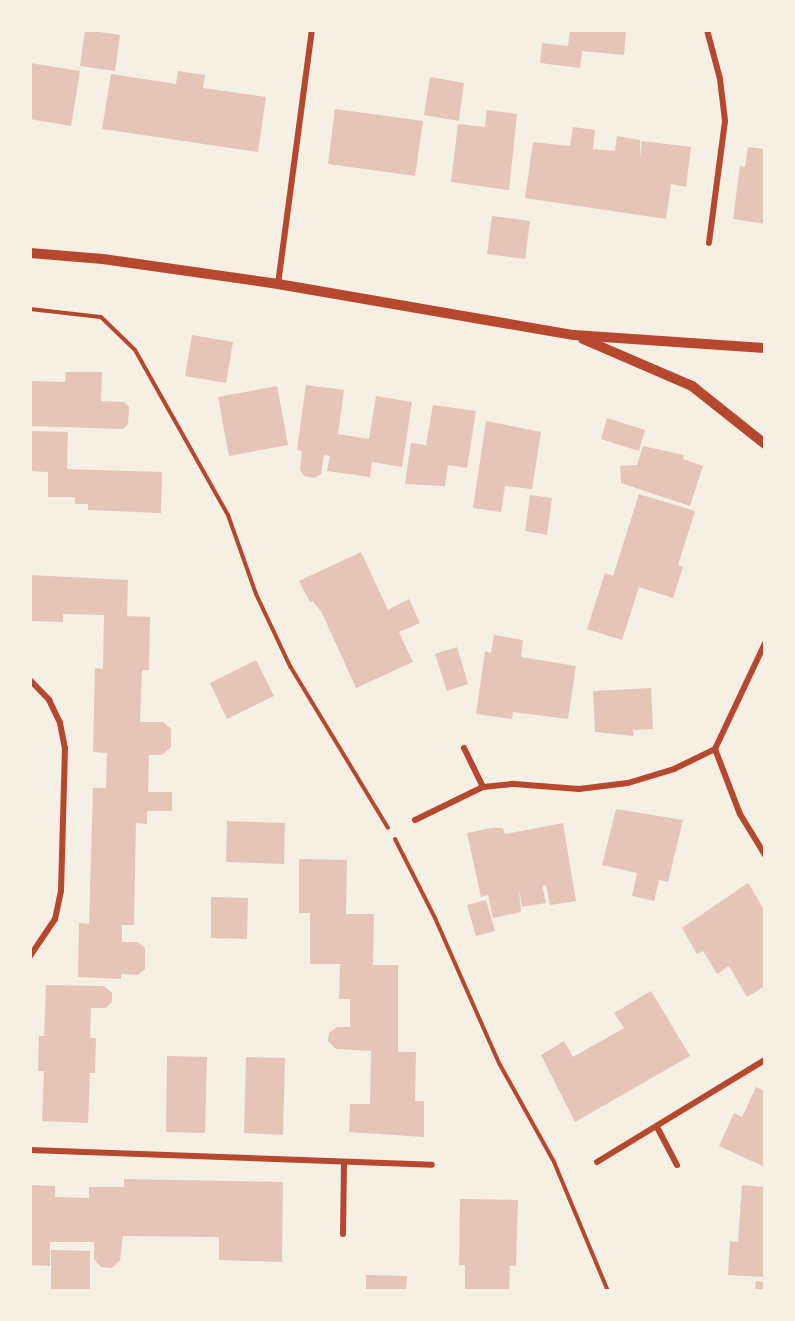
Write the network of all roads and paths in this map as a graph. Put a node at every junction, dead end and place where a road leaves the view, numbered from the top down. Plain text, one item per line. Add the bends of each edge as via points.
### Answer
1 (312, 30) edge
2 (707, 30) edge
3 (709, 243) dead end
4 (30, 253) edge
5 (278, 284) junction
6 (30, 309) edge
7 (574, 335) junction
8 (765, 348) edge
9 (765, 444) edge
10 (765, 644) edge
11 (30, 680) edge
12 (464, 748) dead end
13 (715, 749) junction
14 (483, 787) junction
15 (416, 820) dead end
16 (765, 855) edge
17 (30, 956) edge
18 (765, 1060) edge
19 (657, 1127) junction
20 (30, 1150) edge
21 (344, 1162) junction
22 (597, 1162) dead end
23 (432, 1165) dead end
24 (677, 1165) dead end
25 (344, 1234) dead end
26 (608, 1291) edge

1 - 5 street
2 - 3 street via 720,79 725,121
4 - 5 street via 103,259
5 - 7 street
6 - 26 path via 101,317 135,350 169,407 228,515 256,594 290,666 402,852 435,918 499,1063 554,1162
7 - 8 street
7 - 9 street via 692,386
10 - 13 street
11 - 17 street via 49,700 60,723 65,748 61,891 55,919
12 - 14 street
13 - 14 street via 674,769 628,783 579,789 514,784
13 - 16 street via 740,814
14 - 15 street
18 - 19 street
19 - 22 street
19 - 24 street
20 - 21 street
21 - 23 street
21 - 25 street

